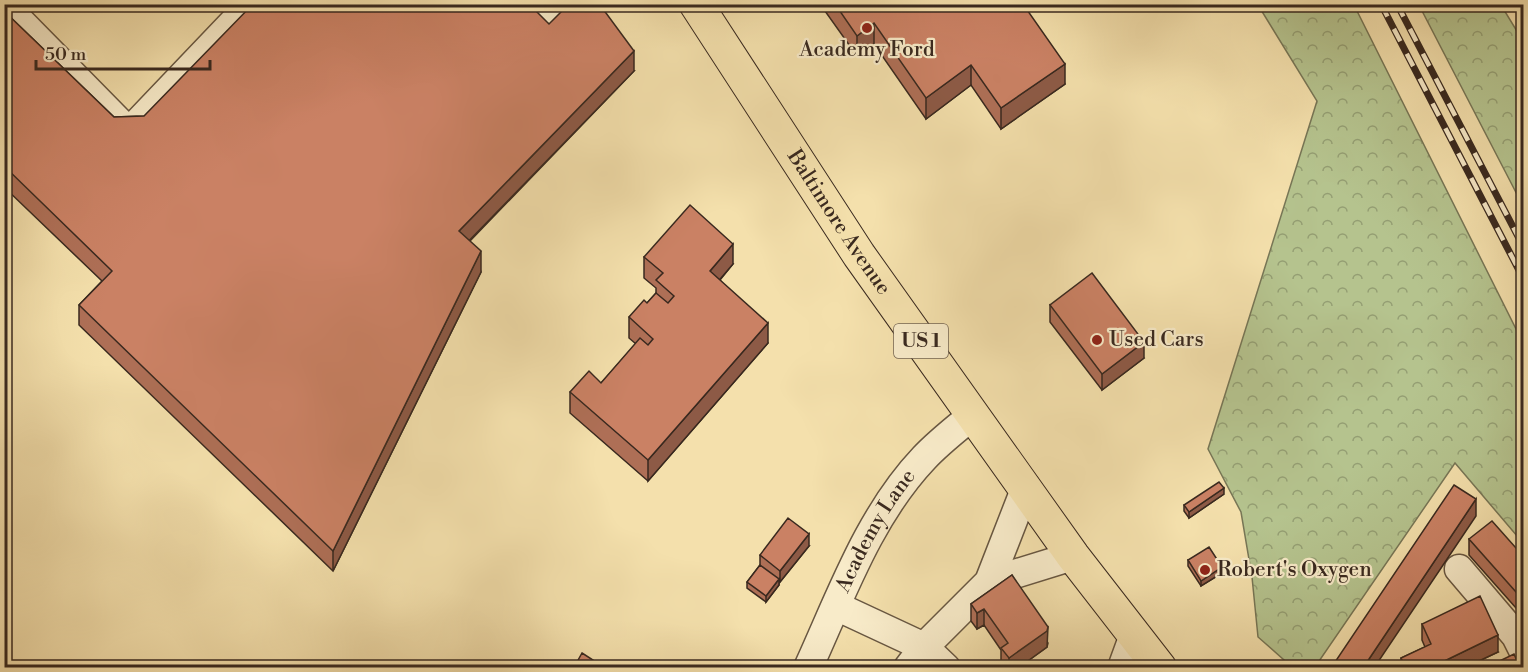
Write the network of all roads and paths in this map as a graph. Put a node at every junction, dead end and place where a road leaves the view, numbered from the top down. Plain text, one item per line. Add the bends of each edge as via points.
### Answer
1 (251, 4) edge
2 (696, 4) edge
3 (4, 5) edge
4 (973, 415) junction
5 (1026, 487) junction
6 (1073, 556) junction
7 (1459, 569) dead end
8 (989, 582) junction
9 (837, 606) junction
10 (1134, 635) junction
11 (1517, 656) edge
12 (916, 657) edge
13 (808, 668) edge
14 (946, 668) edge
15 (1122, 668) edge
16 (1160, 668) edge

1 - 3 street via 129,132
2 - 4 main road, Baltimore Avenue / US 1 via 860,255
4 - 5 main road, Baltimore Avenue / US 1
4 - 9 street, Academy Lane via 923,459 890,502
5 - 6 main road, Baltimore Avenue / US 1
5 - 8 street
6 - 8 street
6 - 10 main road, Baltimore Avenue / US 1
7 - 11 street via 1516,636
8 - 12 street
9 - 12 street
9 - 13 street, Academy Lane
10 - 15 street
10 - 16 main road, Baltimore Avenue / US 1
12 - 14 street

